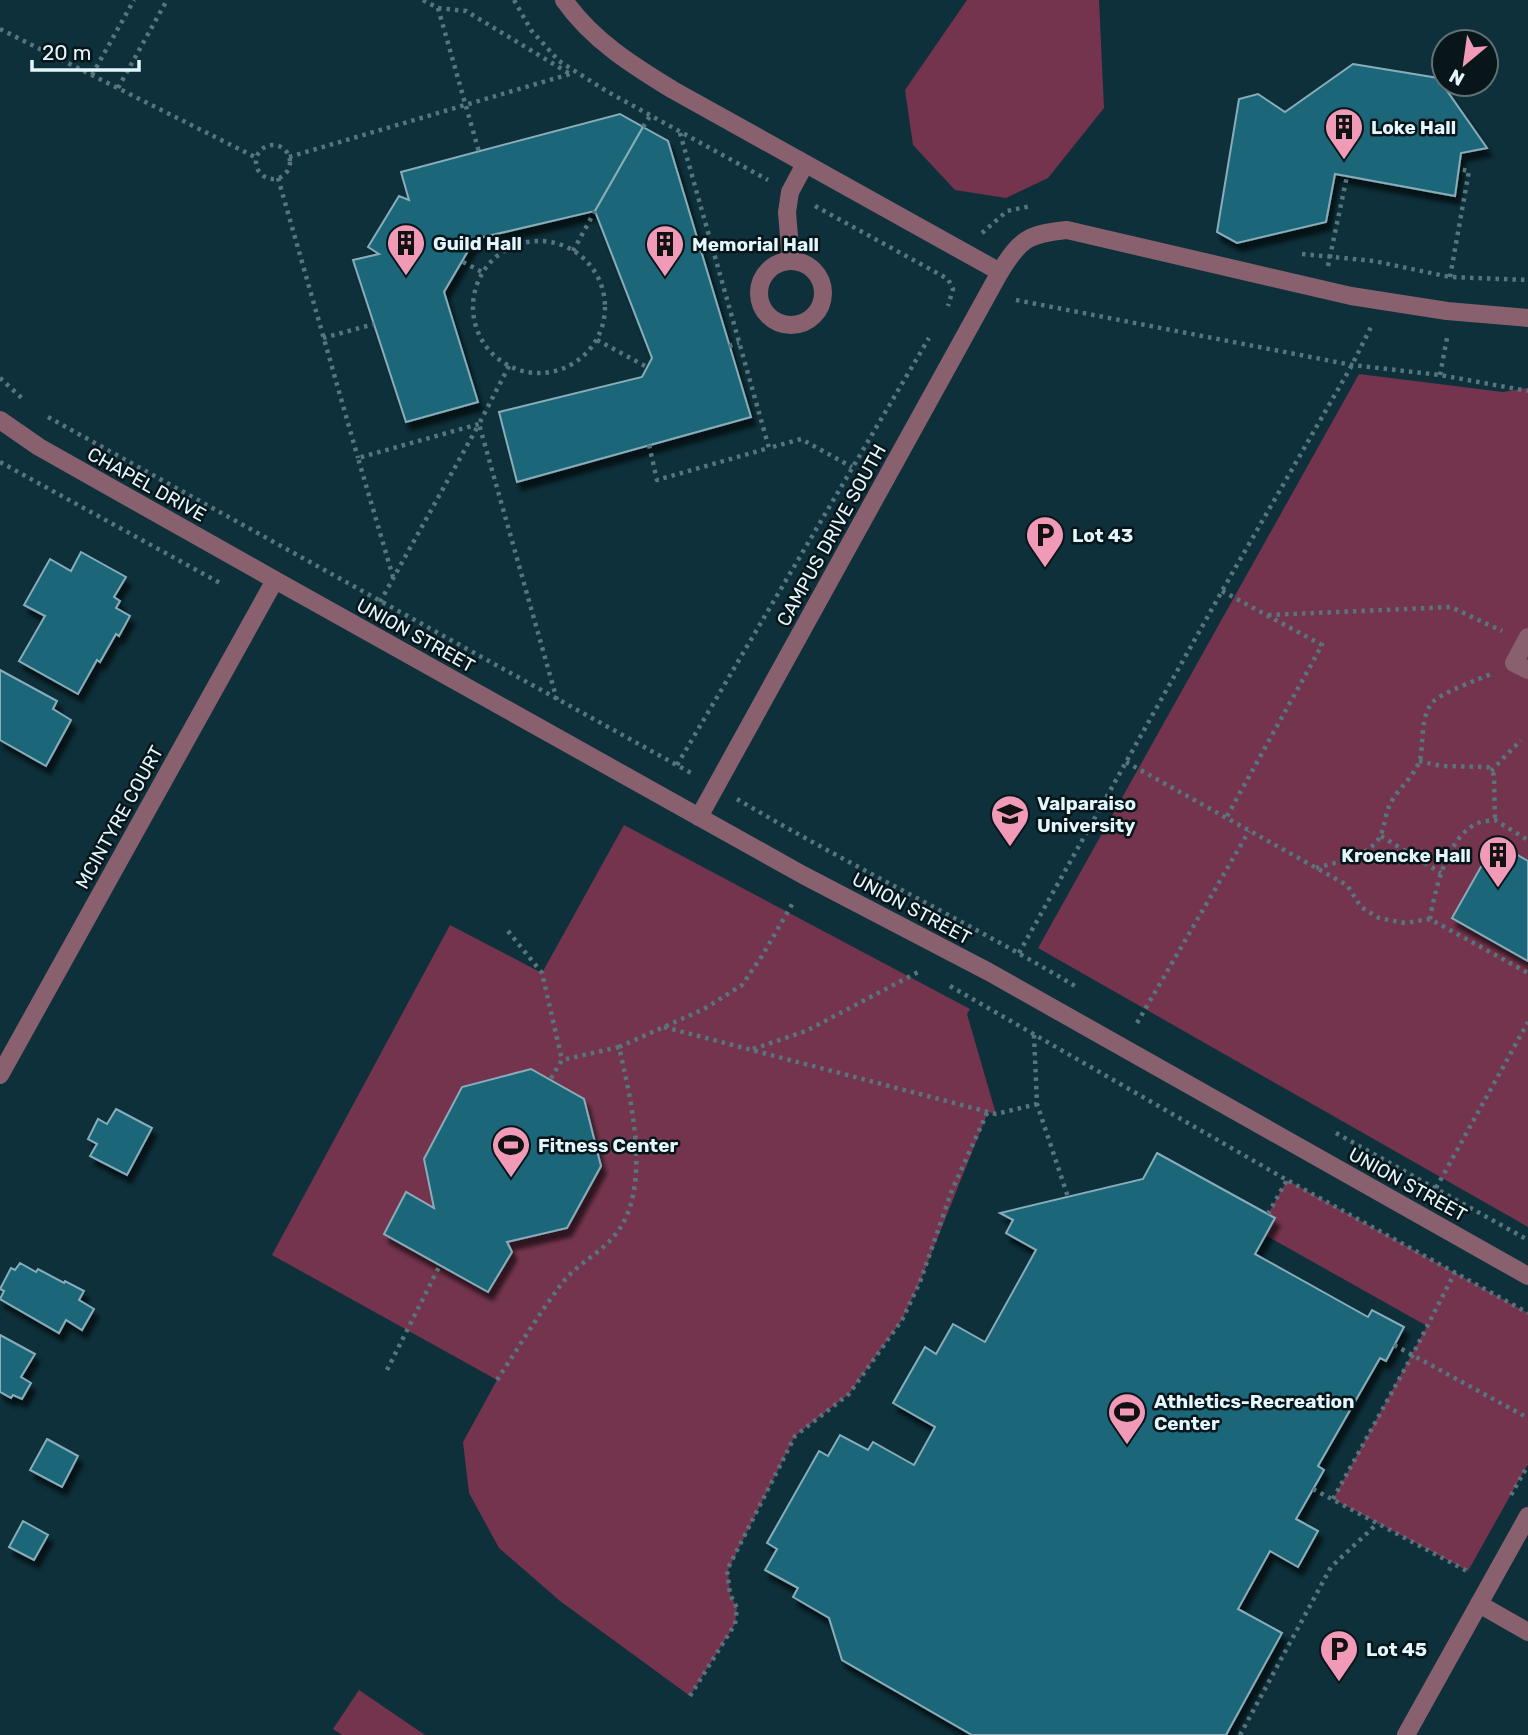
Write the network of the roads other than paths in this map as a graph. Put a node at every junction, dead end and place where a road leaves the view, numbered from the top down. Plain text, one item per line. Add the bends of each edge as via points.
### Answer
1 (564, 0) edge
2 (805, 164) junction
3 (791, 261) dead end
4 (1000, 272) junction
5 (1528, 318) edge
6 (0, 419) edge
7 (275, 580) junction
8 (1527, 640) edge
9 (1521, 666) edge
10 (699, 817) junction
11 (0, 1075) edge
12 (1528, 1276) edge
13 (1528, 1516) edge
14 (1479, 1604) junction
15 (1528, 1632) edge
16 (1406, 1735) edge

1 - 2 street via 621,58
2 - 3 street via 790,192 787,212
2 - 4 street
4 - 5 street, CAMPUS DRIVE SOUTH via 1013,249 1037,233 1067,230 1351,296
4 - 10 street, CAMPUS DRIVE SOUTH
6 - 7 street, CHAPEL DRIVE via 39,447
7 - 10 street, UNION STREET
7 - 11 street, MCINTYRE COURT
8 - 9 street
10 - 12 street, UNION STREET via 1001,979
13 - 14 street
14 - 15 street
14 - 16 street

